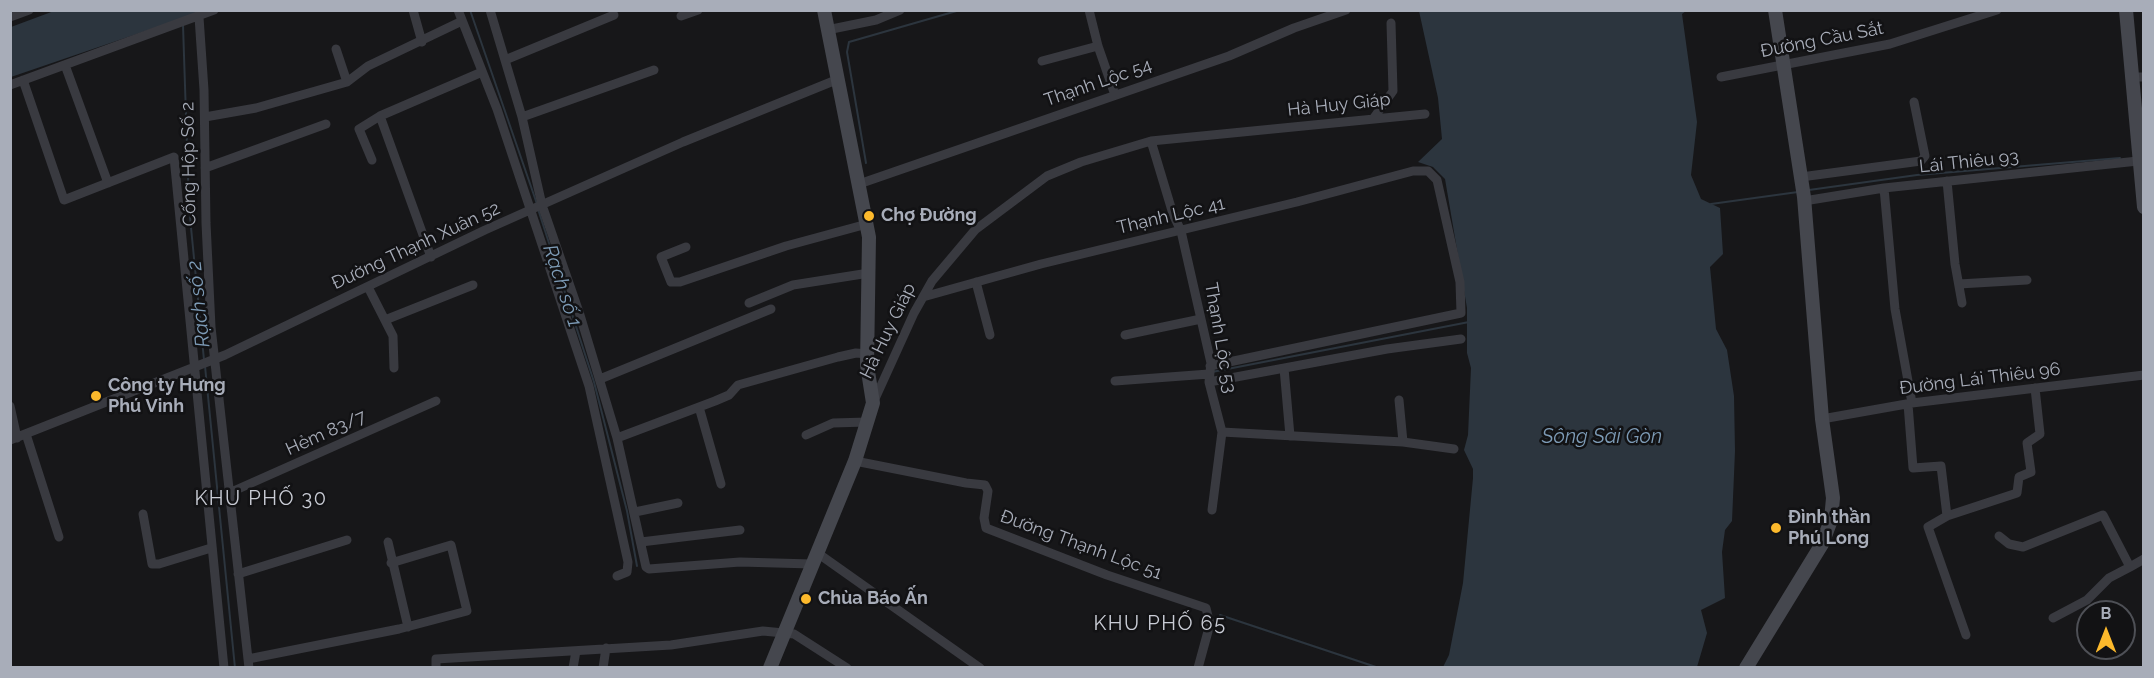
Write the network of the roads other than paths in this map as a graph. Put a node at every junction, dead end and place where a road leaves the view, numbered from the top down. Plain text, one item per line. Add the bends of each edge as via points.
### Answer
1 (29, 10) edge
2 (214, 10) edge
3 (413, 10) edge
4 (458, 10) edge
5 (490, 10) edge
6 (698, 10) edge
7 (824, 10) edge
8 (900, 10) edge
9 (1089, 10) edge
10 (1346, 10) edge
11 (1775, 10) edge
12 (2126, 10) edge
13 (1994, 11) edge
14 (614, 15) dead end
15 (681, 16) dead end
16 (10, 17) edge
17 (199, 17) junction
18 (462, 21) junction
19 (1392, 23) dead end
20 (827, 30) junction
21 (422, 42) junction
22 (1098, 46) junction
23 (336, 49) dead end
24 (505, 60) junction
25 (1042, 61) dead end
26 (1782, 64) junction
27 (65, 65) junction
28 (654, 70) dead end
29 (482, 72) junction
30 (1721, 77) dead end
31 (2137, 77) edge
32 (23, 80) junction
33 (836, 80) junction
34 (347, 82) junction
35 (10, 85) edge
36 (1115, 95) junction
37 (1914, 102) dead end
38 (1425, 114) dead end
39 (380, 116) junction
40 (205, 117) junction
41 (522, 117) junction
42 (1372, 119) junction
43 (326, 124) dead end
44 (1151, 141) junction
45 (2138, 158) junction
46 (372, 160) dead end
47 (205, 168) junction
48 (1947, 181) junction
49 (108, 183) junction
50 (860, 184) junction
51 (1884, 188) junction
52 (1803, 190) junction
53 (542, 205) junction
54 (2144, 207) edge
55 (532, 210) junction
56 (867, 224) junction
57 (1179, 229) junction
58 (686, 247) dead end
59 (430, 256) junction
60 (870, 273) junction
61 (2027, 280) dead end
62 (976, 282) junction
63 (1959, 284) junction
64 (474, 285) dead end
65 (368, 287) junction
66 (922, 297) junction
67 (749, 303) dead end
68 (1962, 303) dead end
69 (771, 309) dead end
70 (1201, 319) junction
71 (386, 320) junction
72 (1382, 330) junction
73 (990, 335) dead end
74 (1125, 335) dead end
75 (1461, 339) dead end
76 (1387, 348) junction
77 (868, 354) junction
78 (216, 358) junction
79 (194, 367) junction
80 (394, 368) dead end
81 (1284, 368) junction
82 (1209, 374) junction
83 (2144, 375) edge
84 (600, 379) junction
85 (1115, 381) dead end
86 (2035, 388) junction
87 (1399, 400) dead end
88 (436, 401) dead end
89 (1910, 403) junction
90 (873, 404) junction
91 (10, 406) edge
92 (699, 407) junction
93 (1822, 419) junction
94 (867, 422) junction
95 (1222, 432) junction
96 (806, 435) dead end
97 (1290, 436) junction
98 (18, 437) edge
99 (617, 438) junction
100 (1403, 442) junction
101 (1454, 449) dead end
102 (855, 461) junction
103 (721, 484) dead end
104 (229, 493) junction
105 (678, 503) dead end
106 (1212, 510) dead end
107 (635, 512) junction
108 (143, 514) dead end
109 (1947, 516) junction
110 (740, 530) dead end
111 (1999, 536) dead end
112 (58, 537) dead end
113 (347, 540) dead end
114 (388, 542) dead end
115 (641, 542) junction
116 (211, 548) junction
117 (814, 558) junction
118 (2144, 559) edge
119 (392, 563) junction
120 (2130, 567) junction
121 (238, 574) junction
122 (617, 576) dead end
123 (2053, 618) dead end
124 (408, 627) junction
125 (785, 632) junction
126 (1966, 635) dead end
127 (606, 648) junction
128 (576, 651) junction
129 (248, 663) edge
130 (224, 668) edge
131 (436, 668) edge
132 (573, 668) edge
133 (603, 668) edge
134 (770, 668) edge
135 (847, 668) edge
136 (980, 668) edge
137 (1198, 668) edge
138 (1746, 668) edge

1 - 16 street
2 - 17 street
3 - 21 street
4 - 18 street
5 - 24 street
6 - 15 street
7 - 20 street
8 - 20 street via 876,20
9 - 22 street
10 - 36 street, Thạnh Lộc 54
11 - 26 street
12 - 31 street
13 - 26 street, Đường Cầu Sắt via 1890,44
14 - 24 street
17 - 27 street
17 - 40 street, Cống Hộp Số 2
18 - 21 street
18 - 29 street
19 - 42 street via 1393,91
20 - 33 street
21 - 34 street via 368,66
22 - 25 street
22 - 36 street
23 - 34 street
24 - 41 street
26 - 30 street, Đường Cầu Sắt
26 - 52 street
27 - 32 street
27 - 49 street
28 - 41 street
29 - 39 street
29 - 55 street
31 - 45 street
32 - 35 street
32 - 49 street via 64,200
33 - 50 street
33 - 53 street, Đường Thạnh Xuân 52
34 - 40 street via 256,108
36 - 50 street, Thạnh Lộc 54
37 - 52 street via 1925,156 1921,161
38 - 42 street, Hà Huy Giáp
39 - 46 street via 359,129
39 - 59 street
40 - 47 street, Cống Hộp Số 2
41 - 53 street
42 - 44 street, Hà Huy Giáp
43 - 47 street
44 - 57 street, Thạnh Lộc 53
44 - 66 street, Hà Huy Giáp via 1081,162 1047,176 1020,194 961,244
45 - 48 street, Lái Thiêu 93
45 - 54 street
47 - 78 street, Cống Hộp Số 2 via 211,327
48 - 51 street, Lái Thiêu 93
48 - 63 street
49 - 79 street via 174,157
50 - 56 street
51 - 52 street, Lái Thiêu 93
51 - 89 street via 1894,309
52 - 93 street
53 - 55 street, Đường Thạnh Xuân 52
53 - 84 street
55 - 59 street, Đường Thạnh Xuân 52
55 - 122 street via 590,386 623,528 628,568
56 - 58 street via 671,282 661,257
56 - 60 street
57 - 62 street, Thạnh Lộc 41
57 - 70 street, Thạnh Lộc 53
57 - 72 street, Thạnh Lộc 41 via 1413,171 1428,171 1437,180 1460,282 1461,313
59 - 65 street, Đường Thạnh Xuân 52
60 - 67 street via 793,285
60 - 77 street
61 - 63 street
62 - 66 street, Thạnh Lộc 41
62 - 73 street
63 - 68 street
64 - 71 street
65 - 71 street
65 - 78 street, Đường Thạnh Xuân 52
66 - 90 street, Hà Huy Giáp
69 - 84 street
70 - 74 street
70 - 82 street, Thạnh Lộc 53
71 - 80 street via 393,336
72 - 76 street
72 - 82 street
75 - 76 street
76 - 81 street
77 - 90 street
77 - 92 street via 838,357 738,385 729,395
78 - 79 street, Đường Thạnh Xuân 52
78 - 104 street, Cống Hộp Số 2
79 - 98 street, Đường Thạnh Xuân 52
79 - 116 street
81 - 82 street
81 - 97 street
82 - 85 street
82 - 95 street, Thạnh Lộc 53
83 - 86 street, Đường Lái Thiêu 96
84 - 99 street
86 - 89 street, Đường Lái Thiêu 96
86 - 109 street via 2040,434 2027,443 2031,472 2019,477 2017,493
87 - 100 street
88 - 104 street, Hẻm 83/7
89 - 93 street, Đường Lái Thiêu 96
89 - 109 street via 1913,468 1941,466
90 - 94 street, Hà Huy Giáp
91 - 98 street
92 - 99 street
92 - 103 street
93 - 138 street via 1833,498 1831,520 1822,544
94 - 96 street via 833,423
94 - 102 street, Hà Huy Giáp
95 - 97 street
95 - 106 street, Thạnh Lộc 53
97 - 100 street
98 - 112 street
99 - 107 street
100 - 101 street
102 - 117 street, Hà Huy Giáp
102 - 137 street, Đường Thạnh Lộc 51 via 986,485 986,528 1206,608 1210,624
104 - 121 street, Cống Hộp Số 2
105 - 107 street
107 - 115 street
108 - 116 street via 152,564
109 - 126 street via 1928,527
110 - 115 street
111 - 120 street via 2009,544 2023,547 2103,515
113 - 121 street
114 - 119 street
115 - 117 street via 649,569
116 - 130 street
117 - 125 street, Hà Huy Giáp
117 - 136 street
118 - 120 street
119 - 124 street
119 - 124 street via 451,545 467,611
120 - 123 street via 2109,578 2087,600
121 - 129 street, Cống Hộp Số 2
124 - 129 street
125 - 127 street
125 - 134 street, Hà Huy Giáp
125 - 135 street
127 - 128 street
127 - 133 street
128 - 131 street via 436,659
128 - 132 street

